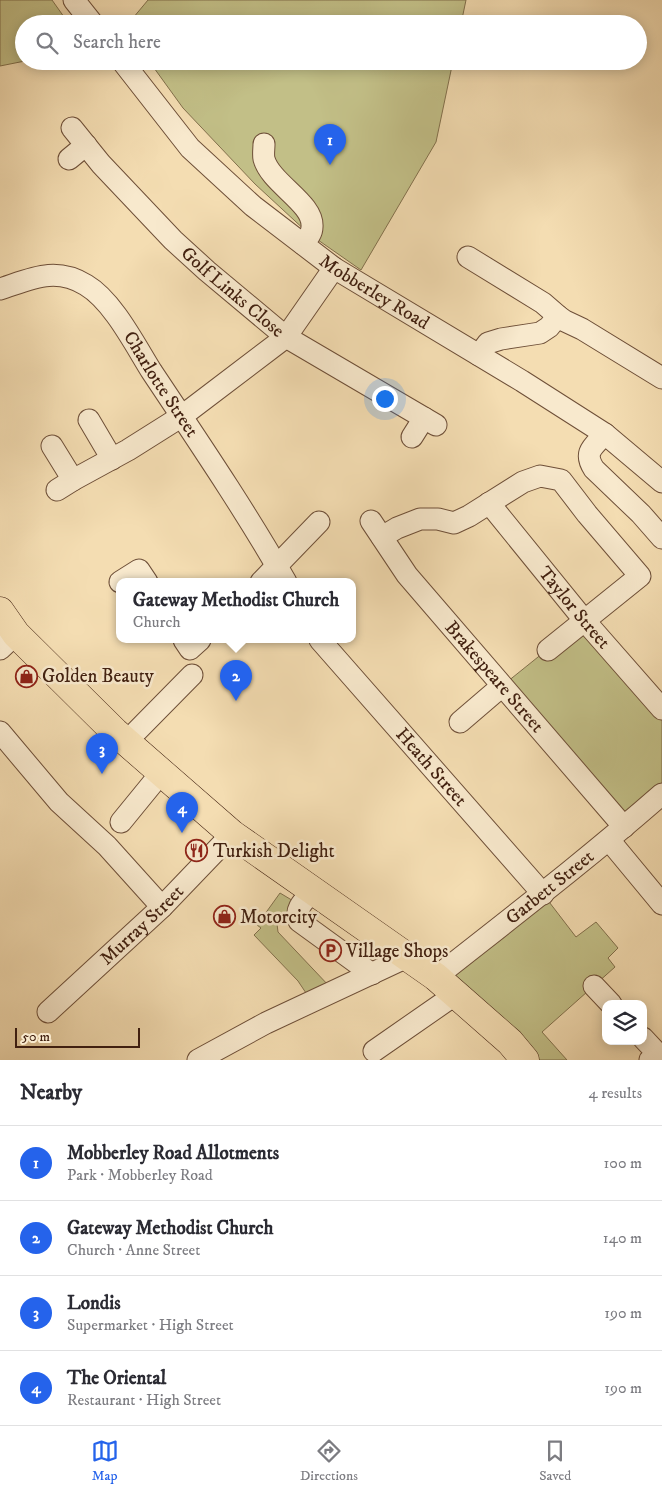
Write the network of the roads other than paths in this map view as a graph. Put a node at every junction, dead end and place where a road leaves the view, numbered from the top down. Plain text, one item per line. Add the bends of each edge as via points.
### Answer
1 (74, 0) edge
2 (86, 15) edge
3 (129, 70) edge
4 (72, 128) dead end
5 (264, 144) dead end
6 (86, 145) junction
7 (69, 158) dead end
8 (303, 244) junction
9 (468, 256) dead end
10 (334, 268) junction
11 (0, 290) edge
12 (558, 316) junction
13 (286, 337) junction
14 (479, 355) junction
15 (662, 378) edge
16 (182, 416) junction
17 (89, 420) dead end
18 (605, 434) junction
19 (412, 437) dead end
20 (52, 446) dead end
21 (112, 459) junction
22 (662, 482) edge
23 (489, 503) junction
24 (319, 522) dead end
25 (662, 538) edge
26 (282, 574) edge
27 (126, 578) edge
28 (144, 578) edge
29 (0, 611) edge
30 (584, 620) junction
31 (8, 641) edge
32 (323, 643) edge
33 (548, 650) dead end
34 (192, 675) dead end
35 (502, 686) junction
36 (662, 709) edge
37 (460, 722) dead end
38 (0, 732) edge
39 (126, 742) junction
40 (162, 773) junction
41 (662, 794) edge
42 (121, 822) dead end
43 (617, 833) junction
44 (232, 834) junction
45 (313, 891) junction
46 (543, 894) junction
47 (662, 904) edge
48 (162, 907) junction
49 (406, 957) junction
50 (372, 974) junction
51 (446, 986) junction
52 (594, 986) dead end
53 (607, 1000) edge
54 (48, 1012) dead end
55 (374, 1052) dead end
56 (198, 1060) edge
57 (525, 1060) edge

1 - 2 street
3 - 8 street, Mobberley Road via 190,148 253,206
4 - 6 street, Golf Links Close
5 - 8 street via 263,157 273,176 303,205 310,217 311,234
6 - 7 street
6 - 13 street, Golf Links Close via 173,240
8 - 10 street, Mobberley Road
9 - 12 street
10 - 13 street
10 - 14 street, Mobberley Road
11 - 16 street, Charlotte Street via 37,276 54,275 86,285 106,301
12 - 14 street via 540,333 488,343
12 - 15 street
13 - 16 street
13 - 19 street, Golf Links Close via 430,421
14 - 18 street, Mobberley Road
16 - 21 street
16 - 26 street, Charlotte Street
17 - 21 street
18 - 22 street, Mobberley Road
18 - 25 street via 589,451 588,460
20 - 21 street via 65,485
23 - 30 street, Taylor Street
23 - 30 street via 523,482 540,476 562,480 640,576
23 - 35 street, Brakespeare Street via 454,523 420,519 397,528 377,529 407,575
24 - 26 street
27 - 28 street via 139,570
29 - 31 main road
30 - 33 street
30 - 36 street, Taylor Street
31 - 39 main road
32 - 46 street, Heath Street
34 - 39 street
35 - 37 street
35 - 43 street, Brakespeare Street
38 - 48 street via 59,802 107,846
39 - 40 main road
40 - 42 street
40 - 44 main road
41 - 43 street, Garbett Street
43 - 46 street, Garbett Street
43 - 47 street, Brakespeare Street
44 - 45 main road
44 - 48 street, Murray Street
45 - 49 main road
45 - 50 street via 300,906 299,921
46 - 51 street, Garbett Street
48 - 54 street, Murray Street
49 - 50 street
49 - 51 main road
50 - 56 street via 266,1023
51 - 55 street, Garbett Street
51 - 57 main road via 510,1042
52 - 53 street

